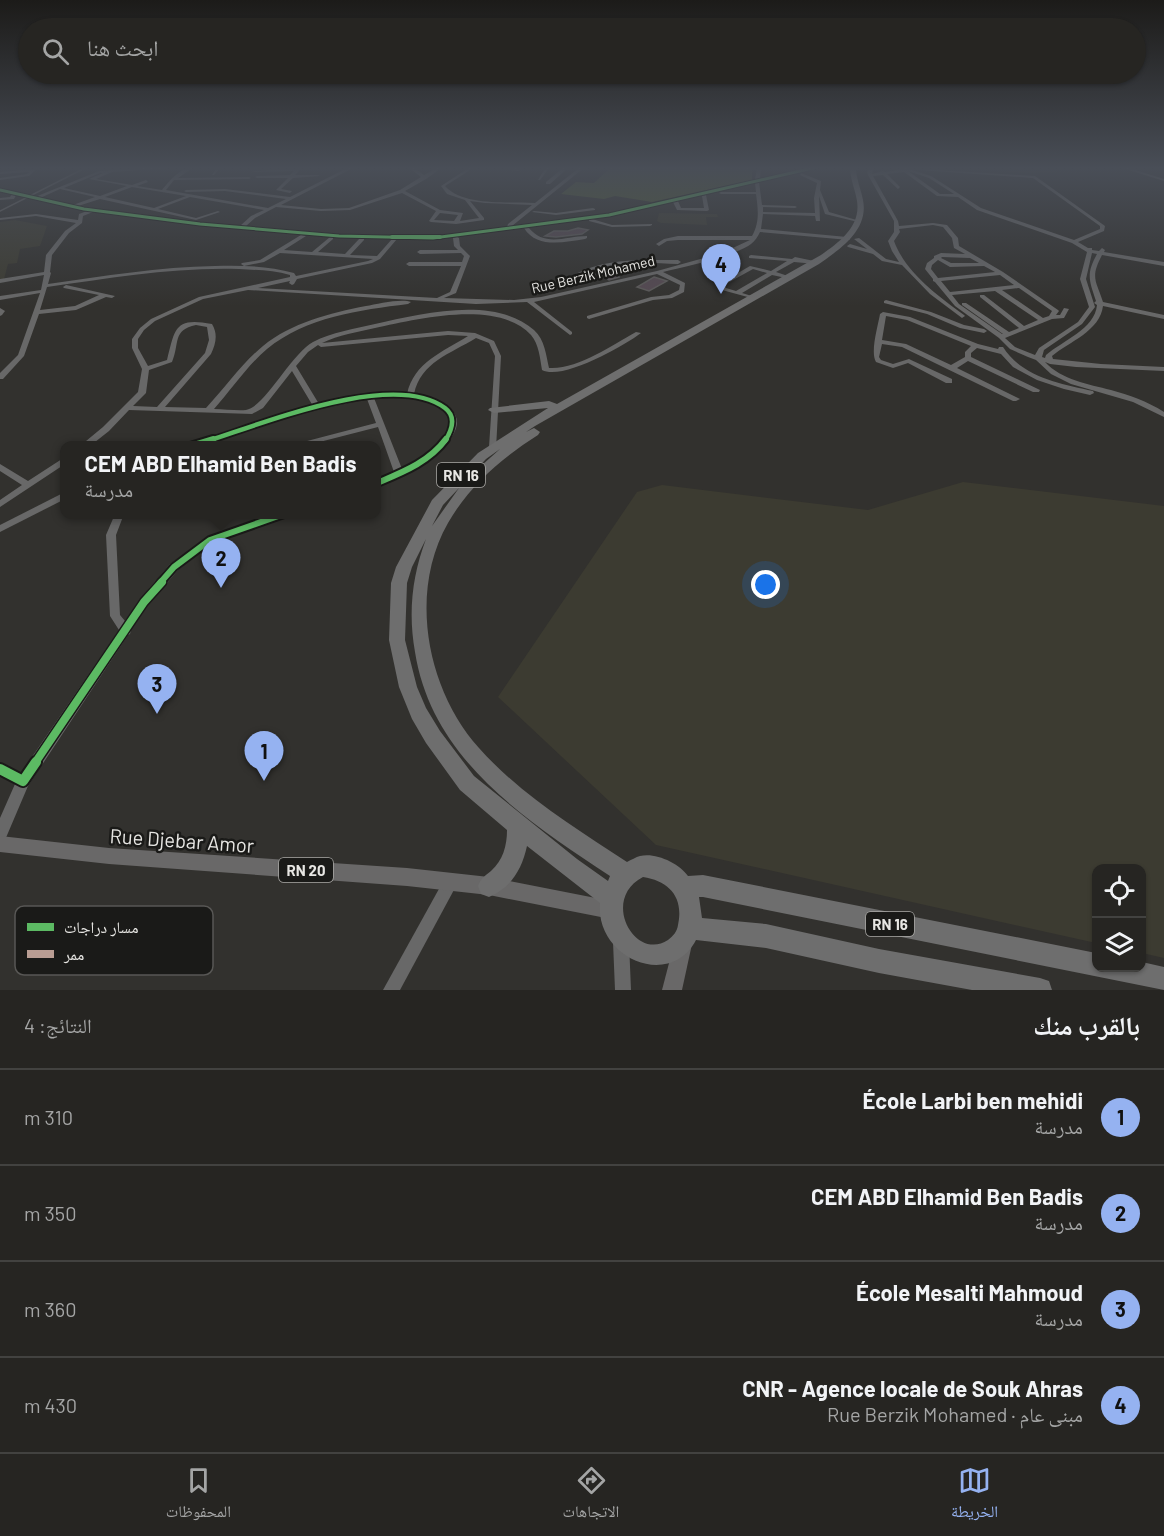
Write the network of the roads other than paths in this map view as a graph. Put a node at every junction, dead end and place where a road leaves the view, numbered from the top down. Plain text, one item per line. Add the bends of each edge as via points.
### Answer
1 (86, 213) edge
2 (111, 213) edge
3 (141, 213) edge
4 (175, 213) edge
5 (214, 213) edge
6 (260, 213) edge
7 (437, 213) edge
8 (455, 213) edge
9 (467, 213) edge
10 (477, 213) edge
11 (528, 213) edge
12 (532, 213) edge
13 (533, 213) edge
14 (537, 213) edge
15 (562, 213) edge
16 (619, 213) edge
17 (623, 213) edge
18 (761, 213) edge
19 (764, 213) edge
20 (818, 213) edge
21 (828, 213) edge
22 (860, 213) edge
23 (867, 213) edge
24 (892, 213) edge
25 (991, 213) edge
26 (1085, 213) edge
27 (461, 214) junction
28 (134, 216) junction
29 (0, 219) edge
30 (197, 219) junction
31 (577, 220) junction
32 (589, 221) junction
33 (858, 221) junction
34 (80, 222) junction
35 (456, 223) junction
36 (650, 225) dead end
37 (223, 226) junction
38 (241, 228) junction
39 (513, 228) junction
40 (526, 228) junction
41 (897, 228) junction
42 (248, 229) junction
43 (758, 230) junction
44 (303, 236) junction
45 (585, 237) dead end
46 (331, 238) junction
47 (456, 238) junction
48 (754, 238) junction
49 (362, 239) junction
50 (394, 239) junction
51 (851, 241) junction
52 (1074, 242) junction
53 (659, 244) dead end
54 (1089, 250) junction
55 (280, 251) junction
56 (463, 251) junction
57 (1102, 251) junction
58 (420, 252) dead end
59 (313, 254) junction
60 (877, 254) junction
61 (346, 256) junction
62 (972, 256) junction
63 (751, 257) dead end
64 (936, 257) junction
65 (378, 258) junction
66 (795, 259) junction
67 (816, 262) junction
68 (690, 263) junction
69 (1164, 263) edge
70 (409, 264) dead end
71 (463, 264) junction
72 (901, 264) junction
73 (986, 264) junction
74 (212, 269) junction
75 (658, 272) junction
76 (772, 272) junction
77 (48, 273) junction
78 (1000, 273) junction
79 (789, 278) junction
80 (294, 279) junction
81 (935, 280) junction
82 (0, 281) edge
83 (55, 285) junction
84 (1020, 286) junction
85 (560, 287) dead end
86 (44, 289) junction
87 (250, 289) junction
88 (997, 289) junction
89 (288, 291) junction
90 (737, 293) junction
91 (950, 296) junction
92 (982, 296) dead end
93 (0, 298) edge
94 (753, 298) junction
95 (425, 300) junction
96 (529, 301) junction
97 (886, 302) dead end
98 (1092, 302) junction
99 (1101, 304) junction
100 (916, 309) junction
101 (1066, 309) dead end
102 (36, 312) junction
103 (589, 317) dead end
104 (1050, 317) junction
105 (1164, 317) edge
106 (908, 318) junction
107 (1042, 320) junction
108 (1023, 328) junction
109 (984, 331) junction
110 (570, 333) dead end
111 (638, 333) dead end
112 (475, 335) junction
113 (878, 341) junction
114 (1004, 341) junction
115 (312, 346) junction
116 (976, 346) junction
117 (1038, 357) junction
118 (968, 358) junction
119 (1048, 359) junction
120 (292, 366) junction
121 (951, 368) junction
122 (146, 369) junction
123 (1164, 369) edge
124 (0, 377) edge
125 (949, 381) dead end
126 (1036, 390) dead end
127 (1090, 393) dead end
128 (410, 394) junction
129 (370, 396) junction
130 (1016, 399) dead end
131 (128, 408) junction
132 (318, 408) junction
133 (159, 409) junction
134 (558, 409) junction
135 (1164, 409) edge
136 (494, 410) junction
137 (208, 411) junction
138 (1164, 415) edge
139 (381, 424) junction
140 (90, 441) edge
141 (207, 441) edge
142 (312, 441) edge
143 (493, 447) junction
144 (60, 463) edge
145 (0, 467) edge
146 (399, 473) junction
147 (381, 481) edge
148 (29, 485) junction
149 (60, 498) edge
150 (0, 504) edge
151 (118, 519) edge
152 (269, 519) edge
153 (0, 529) edge
154 (126, 631) junction
155 (0, 769) edge
156 (23, 781) junction
157 (518, 826) junction
158 (0, 836) edge
159 (0, 844) edge
160 (626, 874) junction
161 (450, 883) junction
162 (489, 886) junction
163 (684, 887) junction
164 (611, 904) junction
165 (687, 934) junction
166 (621, 938) junction
167 (1092, 964) edge
168 (1129, 972) edge
169 (1164, 979) edge
170 (391, 990) edge
171 (623, 990) edge
172 (672, 990) edge
173 (1040, 990) edge

1 - 34 street via 81,215
2 - 28 street
3 - 28 street
4 - 30 street
5 - 30 street
6 - 38 street
7 - 35 street via 431,222
8 - 27 street
9 - 27 street
10 - 35 street via 482,219
11 - 39 street
12 - 39 street
13 - 31 street
14 - 15 street
16 - 31 street
17 - 32 street
18 - 43 street
19 - 20 street via 818,217
21 - 33 street
22 - 33 highway
23 - 51 highway
24 - 41 street
25 - 52 street
26 - 52 street via 1103,226 1102,230
27 - 35 street
28 - 37 street
29 - 34 street via 36,215
30 - 37 street
31 - 32 street
31 - 39 street
32 - 36 street via 612,226
32 - 40 street
33 - 51 highway, RN 16
34 - 77 street via 52,250
37 - 38 street
38 - 42 street
39 - 40 street
39 - 47 street
39 - 50 street
40 - 45 street via 534,236 552,241
41 - 62 street via 945,226 955,238 955,246
41 - 72 street via 891,241
42 - 44 street
42 - 50 street
43 - 48 street
43 - 51 street
44 - 46 street
44 - 55 street
46 - 49 street
46 - 59 street
47 - 50 street
47 - 56 street
48 - 53 street via 678,238
48 - 68 street, Rue Berzik Mohamed via 724,254
49 - 50 street
49 - 61 street
50 - 65 street
51 - 60 street
51 - 60 street
51 - 67 highway, RN 16
51 - 160 highway, RN 16 via 818,268 524,437 492,463 434,535 422,579 420,630 429,679 454,732 522,801
52 - 54 street
54 - 57 street
54 - 98 street via 1083,279
55 - 59 street
55 - 74 street via 259,262
56 - 58 street
56 - 71 street via 467,254
57 - 69 street
57 - 99 street via 1094,261 1092,280
59 - 61 street
60 - 72 street
61 - 65 street
62 - 64 street
62 - 73 street
63 - 66 street
64 - 73 street via 950,265
64 - 81 street via 928,269
65 - 80 street
66 - 67 street
66 - 76 street
67 - 79 highway, RN 16
68 - 75 street, Rue Berzik Mohamed
68 - 85 street via 606,266 584,271
70 - 71 street
71 - 95 street via 453,293
72 - 109 street via 950,308
73 - 78 street
74 - 80 street via 273,270 292,274
74 - 83 street
75 - 96 street, Rue Berzik Mohamed
75 - 103 street via 682,284 682,291
76 - 79 street
76 - 90 street
76 - 90 street via 751,267 722,285
77 - 82 street
77 - 86 street
78 - 81 street
78 - 84 street
79 - 94 highway, RN 16
80 - 87 street
80 - 89 street
81 - 91 street
83 - 86 street
83 - 102 street via 109,295 76,308
84 - 88 street
84 - 104 street via 1056,311
86 - 93 street
86 - 102 street
87 - 89 street, Rue Berzik Mohamed
87 - 122 street via 190,302 141,329 135,348
88 - 91 street
88 - 107 street
89 - 95 street, Rue Berzik Mohamed
90 - 94 street
91 - 114 street
92 - 108 street
94 - 134 highway, RN 16
95 - 96 street, Rue Berzik Mohamed
95 - 137 street via 337,316 281,337 254,358
96 - 110 street
97 - 100 street
98 - 99 street
98 - 117 street via 1080,323 1041,349
99 - 105 street
99 - 119 street via 1089,326
100 - 106 street
100 - 109 street
101 - 104 street via 1062,317
102 - 124 street via 21,356
104 - 107 street
106 - 113 street via 883,314
106 - 116 street
107 - 108 street
108 - 114 street
109 - 114 street
111 - 115 street via 569,368 551,371 546,370 541,347 532,331 504,317 472,312 411,318 339,335
112 - 115 street via 448,333
112 - 128 street via 422,369 412,382
112 - 136 street via 492,342 498,356
113 - 121 street via 904,345
113 - 125 street via 876,357 880,363 892,366 909,362
114 - 116 street
114 - 117 street via 1020,352
114 - 127 street via 1028,372
115 - 120 street
116 - 118 street via 968,351
117 - 119 street
117 - 138 street via 1061,378 1140,402
118 - 121 street
118 - 126 street
119 - 123 street via 1116,368
119 - 135 street via 1063,374 1132,394
120 - 132 street
120 - 137 street via 256,410
121 - 130 street
122 - 131 street via 142,393
122 - 133 street via 170,361 182,326 210,325 213,344 208,354
128 - 129 street
128 - 146 street via 446,408 452,429 440,448
129 - 132 street
129 - 139 street
131 - 133 street
131 - 140 street
132 - 141 street
133 - 137 street
134 - 136 highway via 549,404
134 - 143 highway, RN 16
136 - 143 street
139 - 142 street
139 - 146 street
143 - 157 highway, RN 16 via 446,491 417,538 399,584 397,640 408,687 433,737 467,783
144 - 148 street
145 - 148 street
146 - 147 street
148 - 150 street
149 - 153 street
151 - 154 street via 111,535 115,616
152 - 154 street via 225,534 193,551 158,585
154 - 156 street
155 - 156 street
156 - 158 street
157 - 162 highway via 518,846 512,863 500,880
157 - 164 highway, RN 16
159 - 161 main road, Rue Djebar Amor / RN 20
160 - 163 highway via 642,866 660,868
160 - 164 highway via 615,889
161 - 162 main road, Rue Djebar Amor / RN 20
161 - 170 street
162 - 164 main road, Rue Djebar Amor / RN 20
163 - 165 highway via 691,907
163 - 167 highway, RN 16 via 703,886
164 - 166 highway
165 - 166 highway via 675,950 656,957 636,951
165 - 172 main road
165 - 173 highway, RN 16 via 766,936
166 - 171 street
168 - 169 highway

